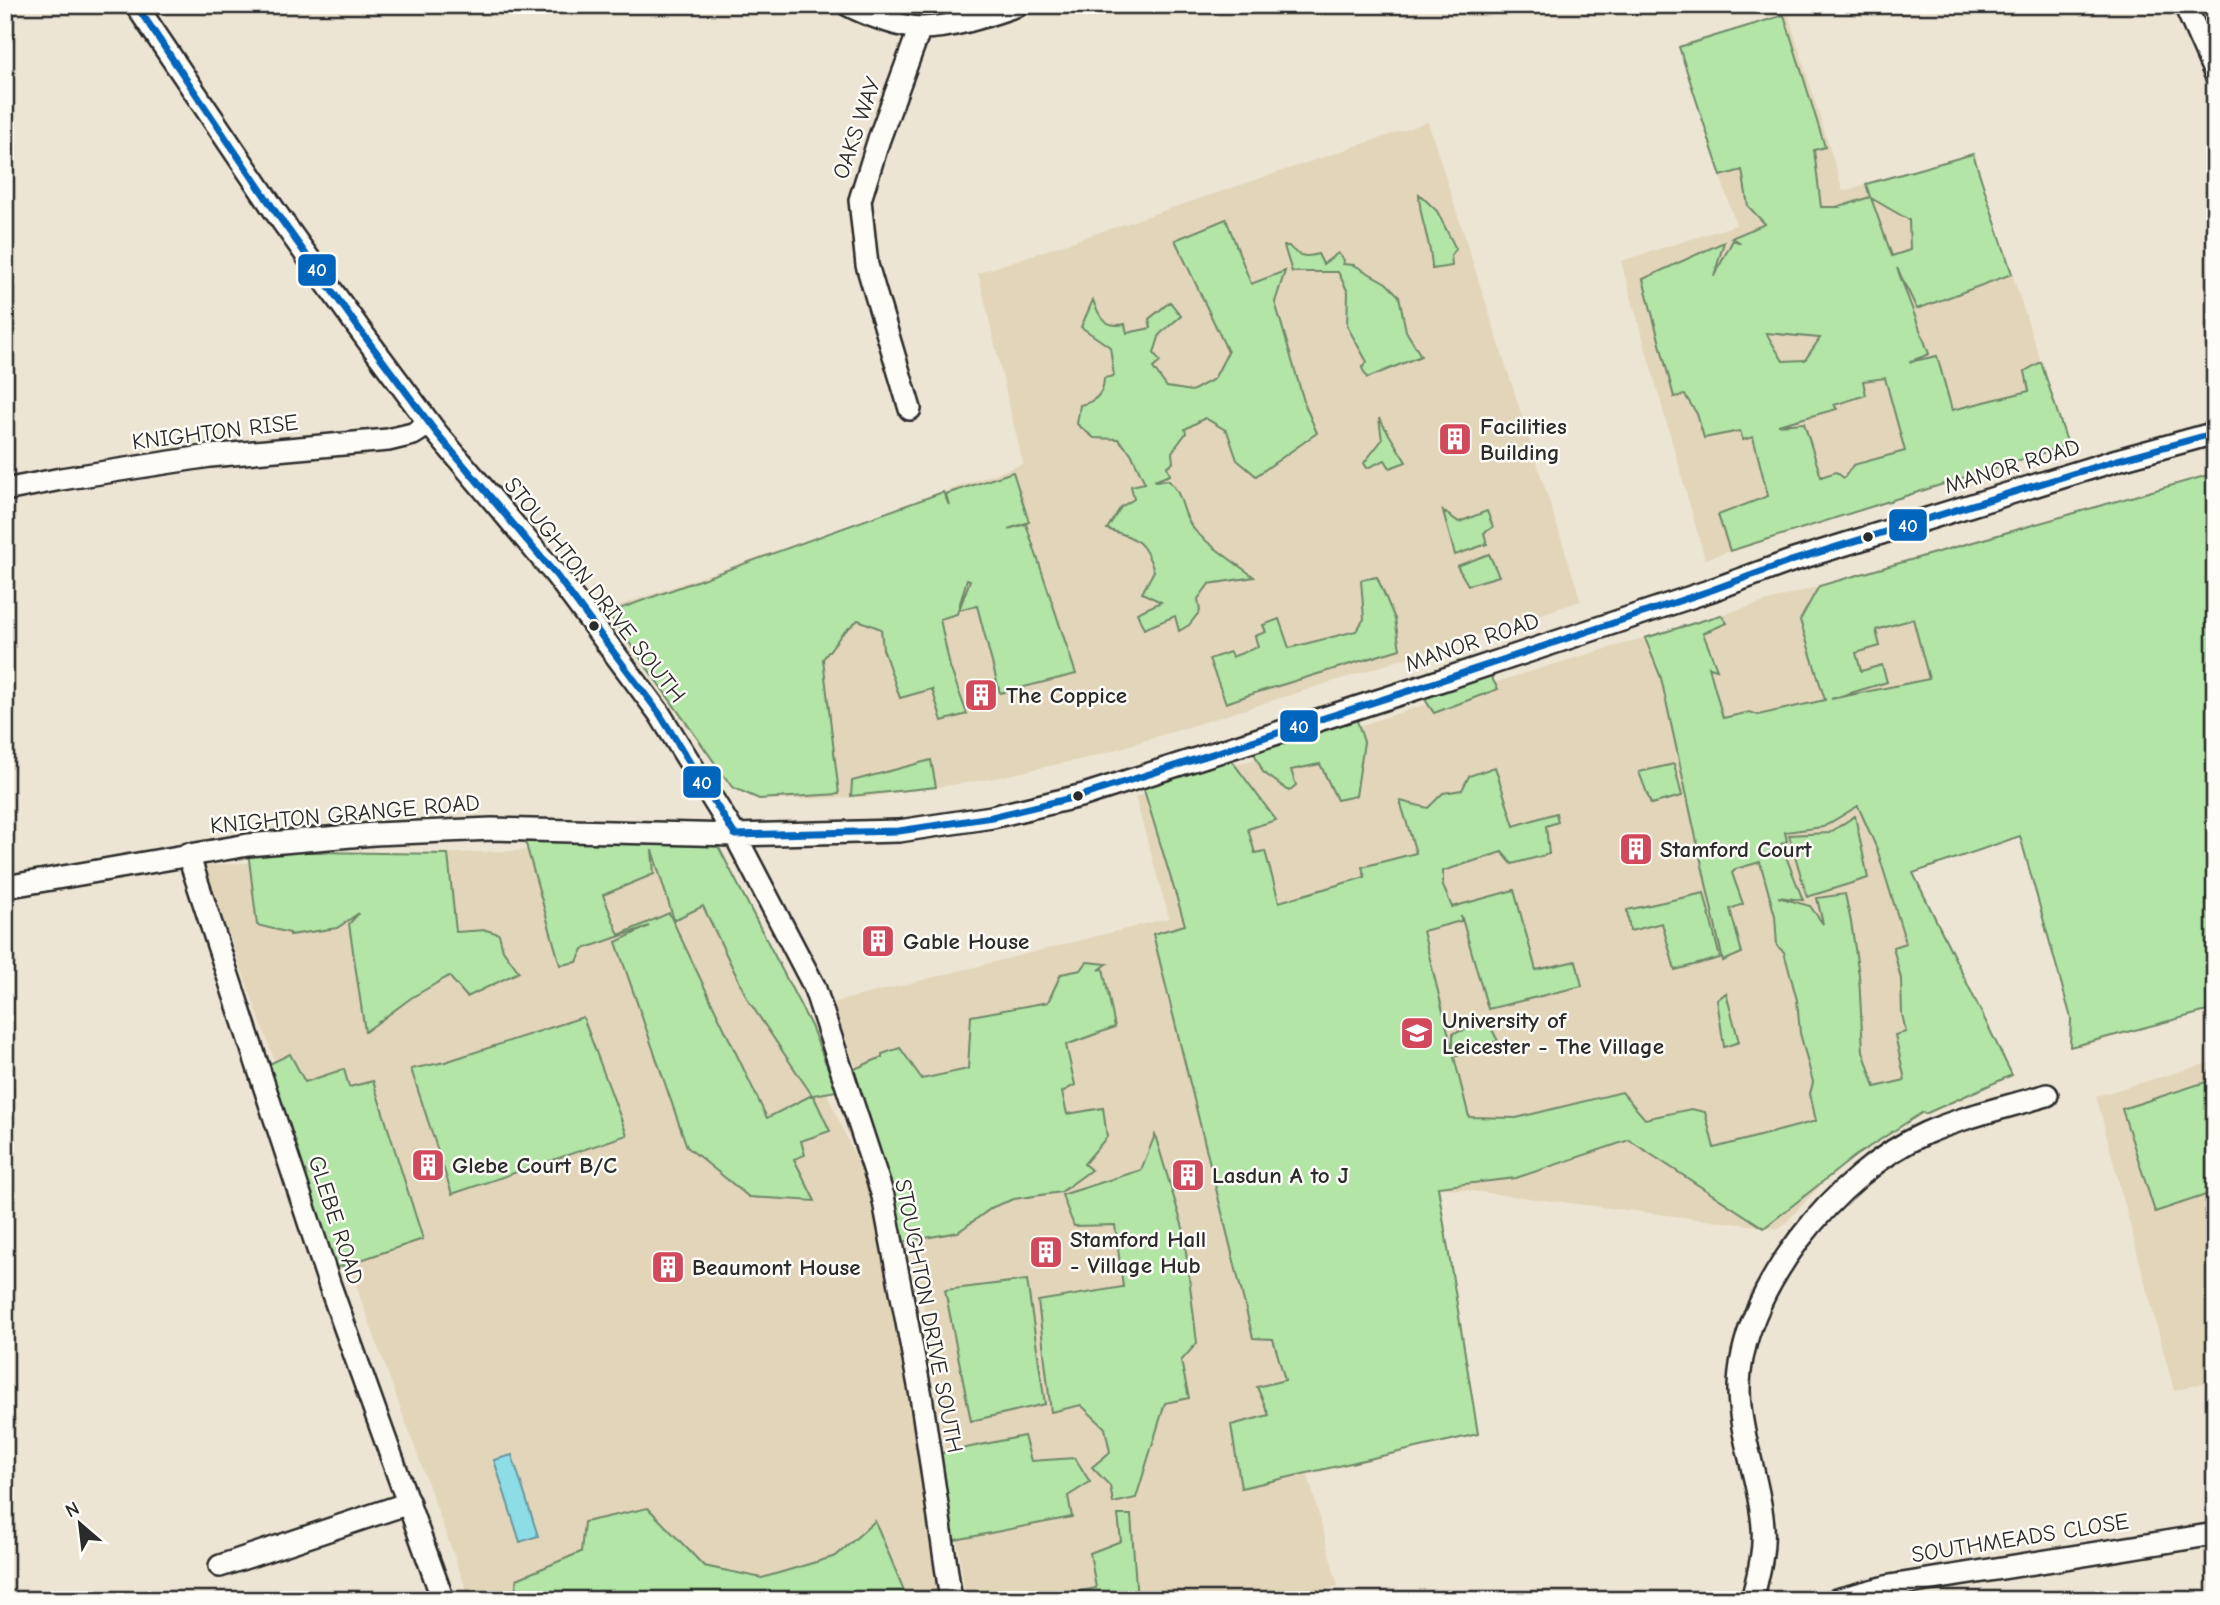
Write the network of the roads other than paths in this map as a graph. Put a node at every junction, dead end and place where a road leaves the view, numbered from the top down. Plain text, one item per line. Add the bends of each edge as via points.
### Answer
1 (135, 5) edge
2 (848, 5) edge
3 (1018, 5) edge
4 (2185, 5) edge
5 (920, 28) junction
6 (2215, 73) edge
7 (910, 409) dead end
8 (429, 424) junction
9 (2215, 433) edge
10 (5, 490) edge
11 (735, 835) junction
12 (188, 854) junction
13 (5, 887) edge
14 (2047, 1095) dead end
15 (408, 1503) junction
16 (2215, 1534) edge
17 (220, 1566) dead end
18 (442, 1599) edge
19 (951, 1600) edge
20 (1752, 1600) edge
21 (1836, 1600) edge

1 - 8 street, STOUGHTON DRIVE SOUTH via 276,214
2 - 5 street via 864,14
3 - 5 street via 973,20
4 - 6 street
5 - 7 street, OAKS WAY via 860,200 867,265
8 - 10 street, KNIGHTON RISE via 388,440 209,456
8 - 11 street, STOUGHTON DRIVE SOUTH via 556,575 659,713
9 - 11 street, MANOR ROAD via 1791,561 1084,795 992,817 899,831
11 - 12 street, KNIGHTON GRANGE ROAD via 492,829 374,834
11 - 19 street, STOUGHTON DRIVE SOUTH via 814,986 883,1196
12 - 13 street, KNIGHTON GRANGE ROAD
12 - 15 street, GLEBE ROAD via 330,1286
14 - 20 street via 1926,1133 1880,1160 1832,1199 1775,1278 1754,1321 1740,1367 1746,1446 1763,1528
15 - 17 street
15 - 18 street, GLEBE ROAD
16 - 21 street, SOUTHMEADS CLOSE via 1890,1586

